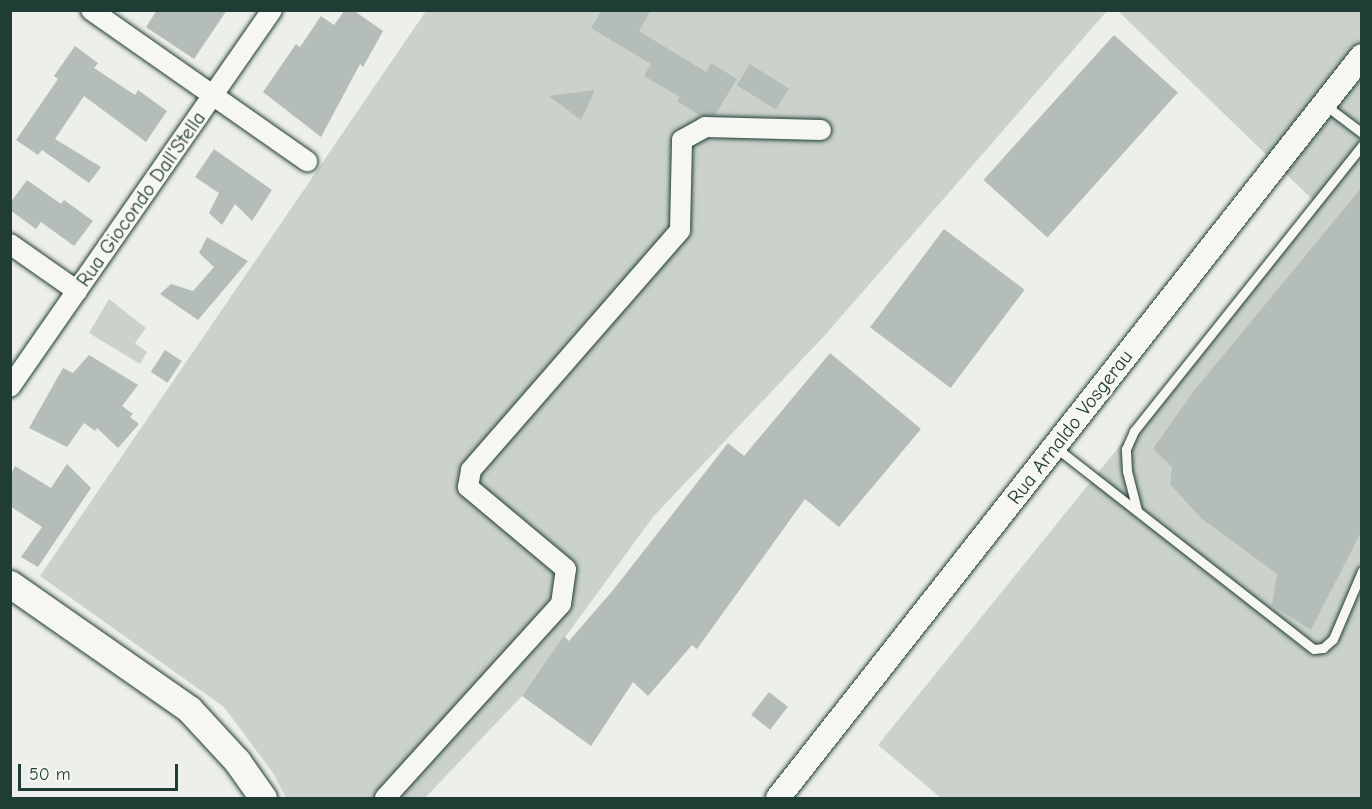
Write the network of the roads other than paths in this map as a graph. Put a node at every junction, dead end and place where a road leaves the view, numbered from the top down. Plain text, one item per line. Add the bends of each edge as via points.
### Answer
1 (91, 10) edge
2 (272, 10) edge
3 (1362, 56) edge
4 (213, 95) junction
5 (1324, 104) junction
6 (821, 130) dead end
7 (1362, 133) edge
8 (1362, 145) edge
9 (307, 161) dead end
10 (10, 244) edge
11 (77, 291) junction
12 (10, 387) edge
13 (1055, 447) junction
14 (1137, 510) junction
15 (1362, 571) edge
16 (10, 584) edge
17 (263, 798) edge
18 (385, 798) edge
19 (778, 798) edge

1 - 4 street
2 - 4 street, Rua Giocondo Dall'Stella
3 - 5 street, Rua Arnaldo Vosgerau
4 - 9 street
4 - 11 street, Rua Giocondo Dall'Stella
5 - 7 lane
5 - 13 street, Rua Arnaldo Vosgerau
6 - 18 street via 705,127 682,140 680,230 471,470 468,488 566,569 561,604
8 - 14 lane via 1134,431 1126,460
10 - 11 street
11 - 12 street, Rua Giocondo Dall'Stella
13 - 14 lane
13 - 19 street, Rua Arnaldo Vosgerau
14 - 15 lane via 1314,649 1323,648 1333,639
16 - 17 main road via 189,709 237,761

